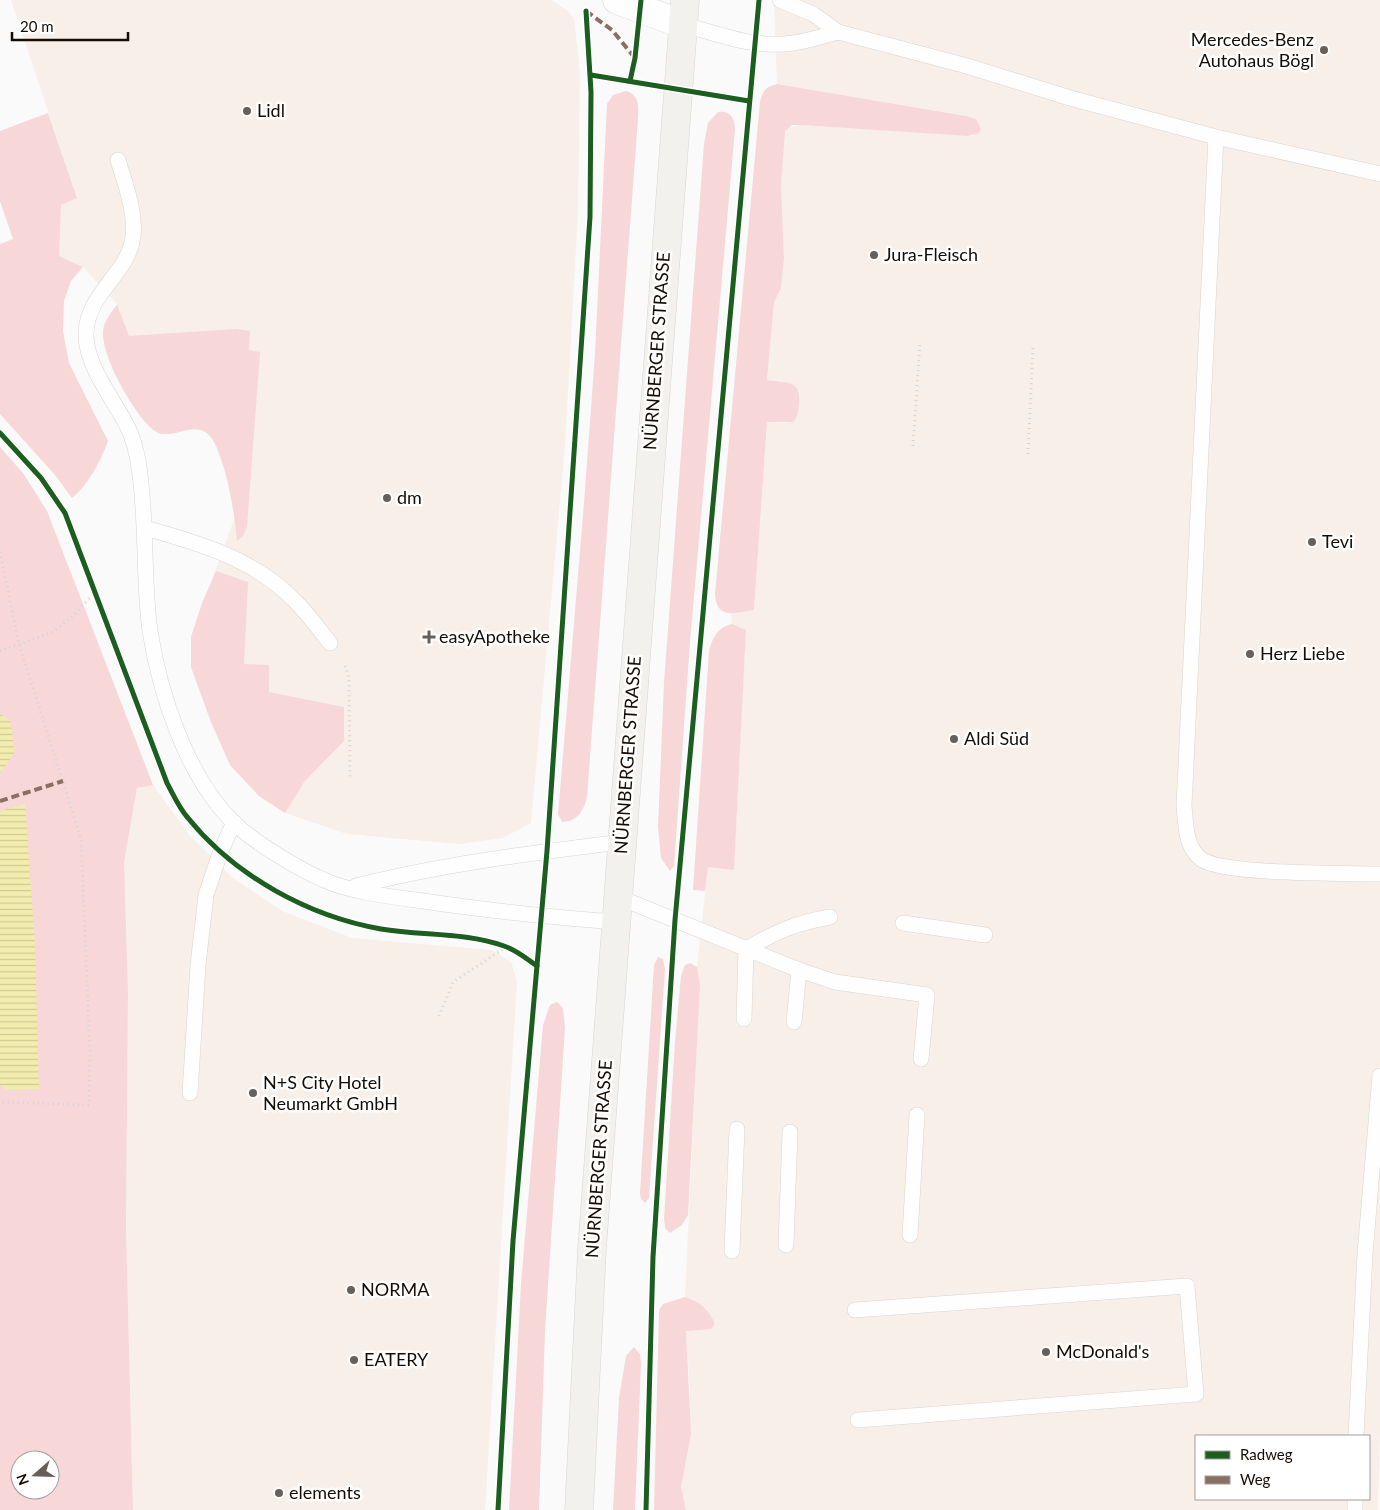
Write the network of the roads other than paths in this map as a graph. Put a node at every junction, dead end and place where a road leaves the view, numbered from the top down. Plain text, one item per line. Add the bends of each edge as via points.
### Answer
1 (617, 0) edge
2 (780, 0) edge
3 (684, 12) edge
4 (838, 32) junction
5 (1216, 137) junction
6 (118, 160) dead end
7 (1380, 174) edge
8 (145, 528) junction
9 (330, 643) dead end
10 (234, 822) junction
11 (621, 842) junction
12 (1380, 874) edge
13 (352, 888) junction
14 (617, 909) junction
15 (830, 918) dead end
16 (903, 923) dead end
17 (985, 935) dead end
18 (746, 949) junction
19 (799, 970) junction
20 (744, 1019) dead end
21 (794, 1022) dead end
22 (922, 1060) dead end
23 (1380, 1076) edge
24 (190, 1093) dead end
25 (917, 1115) dead end
26 (737, 1129) dead end
27 (790, 1132) dead end
28 (910, 1235) dead end
29 (786, 1245) dead end
30 (732, 1251) dead end
31 (854, 1310) dead end
32 (858, 1420) dead end
33 (1356, 1435) edge
34 (579, 1510) edge

1 - 3 street
2 - 4 lane via 813,14
3 - 4 lane via 741,41 791,43
3 - 11 main road, NÜRNBERGER STRASSE
4 - 5 lane
5 - 7 lane
5 - 12 lane via 1184,806 1187,834 1191,849 1201,860 1215,865 1242,869
6 - 8 lane via 132,209 133,237 125,259 90,309 86,336 95,369 135,446
8 - 9 lane via 195,542 236,559 268,578 295,601
8 - 10 lane via 150,630 160,678 180,736 201,781
10 - 13 lane via 299,867 325,881
10 - 24 lane via 206,896
11 - 13 lane via 408,873
11 - 14 main road, NÜRNBERGER STRASSE
13 - 14 lane via 541,917
14 - 18 lane
14 - 34 main road, NÜRNBERGER STRASSE via 591,1258
15 - 18 lane via 781,929
16 - 17 lane
18 - 19 lane
18 - 20 lane
19 - 21 lane
19 - 22 lane via 835,982 927,995
23 - 33 lane via 1365,1254
25 - 28 lane
26 - 30 lane
27 - 29 lane
31 - 32 lane via 1187,1286 1196,1394

